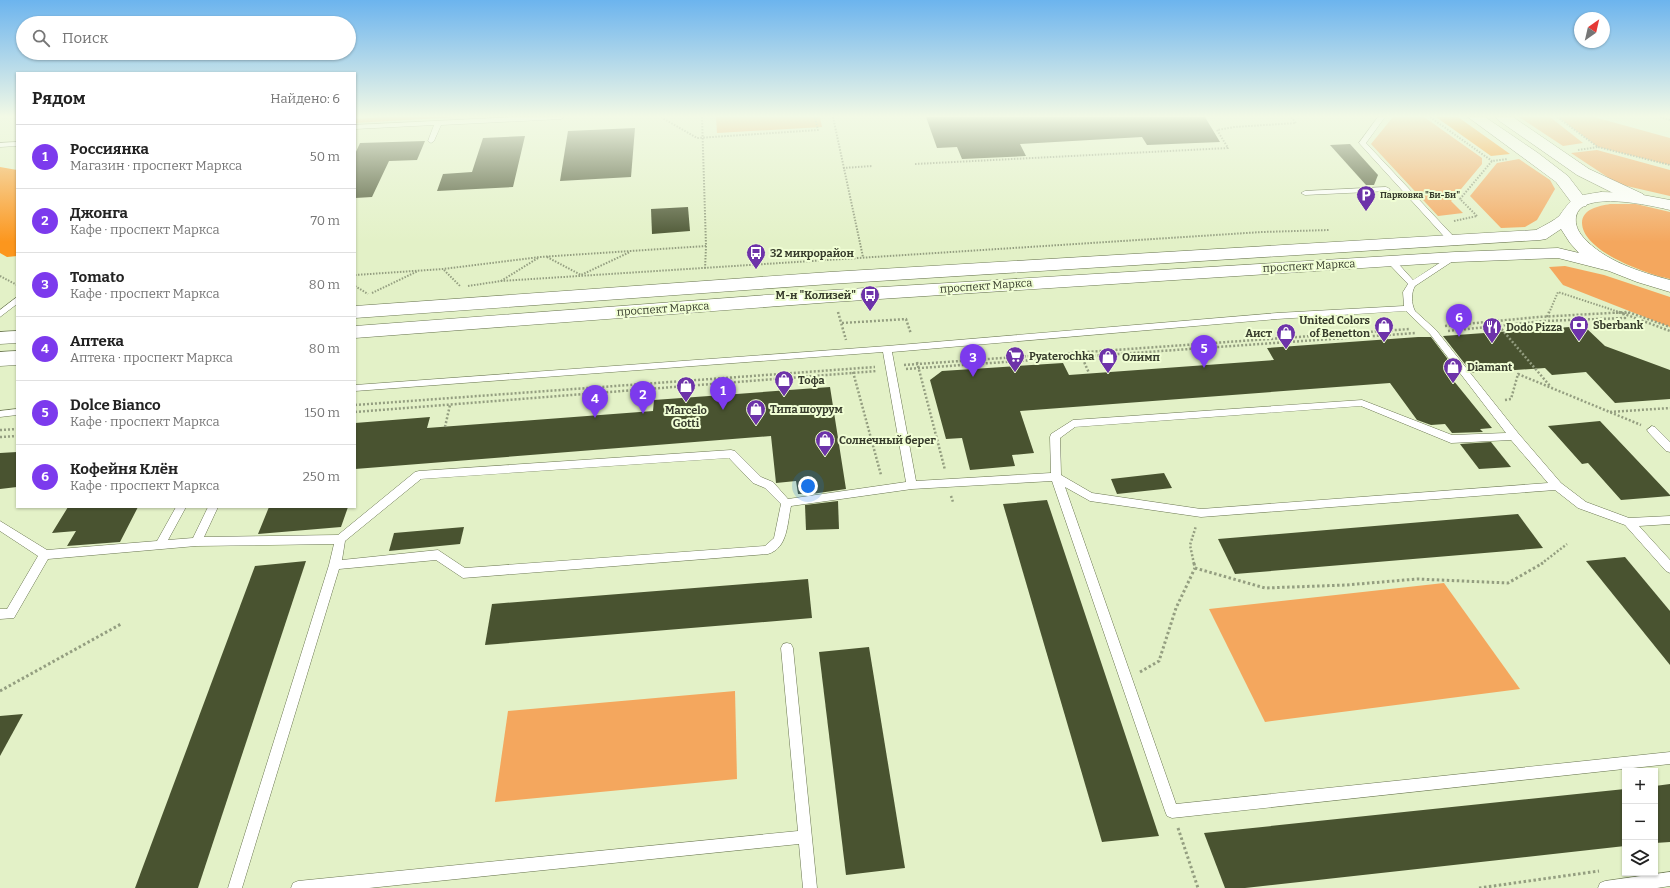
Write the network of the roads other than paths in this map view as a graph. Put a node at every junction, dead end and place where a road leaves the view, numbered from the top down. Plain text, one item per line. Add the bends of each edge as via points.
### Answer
1 (1376, 158) edge
2 (1535, 158) edge
3 (1563, 158) edge
4 (1386, 189) dead end
5 (1305, 194) dead end
6 (1637, 198) junction
7 (1580, 202) junction
8 (1670, 205) edge
9 (1567, 218) junction
10 (1454, 249) junction
11 (1392, 262) junction
12 (1616, 267) junction
13 (1412, 284) junction
14 (1670, 286) edge
15 (832, 287) junction
16 (16, 301) edge
17 (1409, 308) junction
18 (356, 312) edge
19 (0, 314) edge
20 (356, 332) edge
21 (16, 337) edge
22 (0, 338) edge
23 (887, 349) junction
24 (16, 358) edge
25 (0, 359) edge
26 (356, 388) edge
27 (16, 412) edge
28 (0, 414) edge
29 (1652, 430) road end
30 (1514, 436) junction
31 (1670, 448) edge
32 (1056, 477) junction
33 (912, 485) junction
34 (1557, 486) junction
35 (786, 502) junction
36 (180, 508) edge
37 (213, 508) edge
38 (1670, 520) edge
39 (1629, 522) junction
40 (0, 525) edge
41 (340, 539) junction
42 (196, 542) junction
43 (160, 545) junction
44 (45, 555) junction
45 (335, 565) junction
46 (1670, 568) edge
47 (0, 614) edge
48 (787, 648) dead end
49 (1670, 758) edge
50 (804, 837) junction
51 (1670, 879) edge
52 (235, 888) edge
53 (298, 888) edge
54 (810, 888) edge
55 (1605, 888) edge

1 - 10 lane via 1437,224
2 - 7 main road via 1562,179
3 - 6 main road via 1583,172
4 - 5 lane
6 - 7 main road via 1596,197
6 - 8 main road
7 - 9 main road via 1570,209
9 - 10 main road, проспект Маркса via 1540,235
9 - 12 main road via 1569,229 1578,242 1594,255
10 - 11 main road, проспект Маркса
10 - 12 main road, проспект Маркса via 1558,253
10 - 13 lane
10 - 15 main road, проспект Маркса via 1234,253
11 - 13 lane
11 - 15 main road, проспект Маркса
12 - 14 main road
13 - 17 lane via 1407,292
15 - 18 main road, проспект Маркса
15 - 20 main road, проспект Маркса
16 - 19 lane
17 - 23 lane
17 - 30 lane via 1429,328
21 - 22 main road
23 - 26 lane
23 - 33 lane
24 - 25 main road
27 - 28 lane
29 - 31 lane
30 - 32 lane via 1451,439 1362,403 1073,424 1055,438
30 - 34 lane
32 - 33 lane
32 - 34 lane via 1090,498 1201,513
32 - 49 lane via 1172,811
33 - 35 lane
34 - 39 lane via 1582,505
35 - 41 lane via 768,485 757,480 731,454 420,474
35 - 45 lane via 779,540 768,550 463,573 438,555
36 - 43 lane
37 - 42 lane
38 - 39 lane
39 - 46 lane
40 - 44 lane
41 - 42 lane
41 - 45 lane
42 - 43 lane
43 - 44 lane
44 - 47 lane via 10,614
45 - 52 lane
48 - 50 lane
50 - 53 lane
50 - 54 lane
51 - 55 lane

